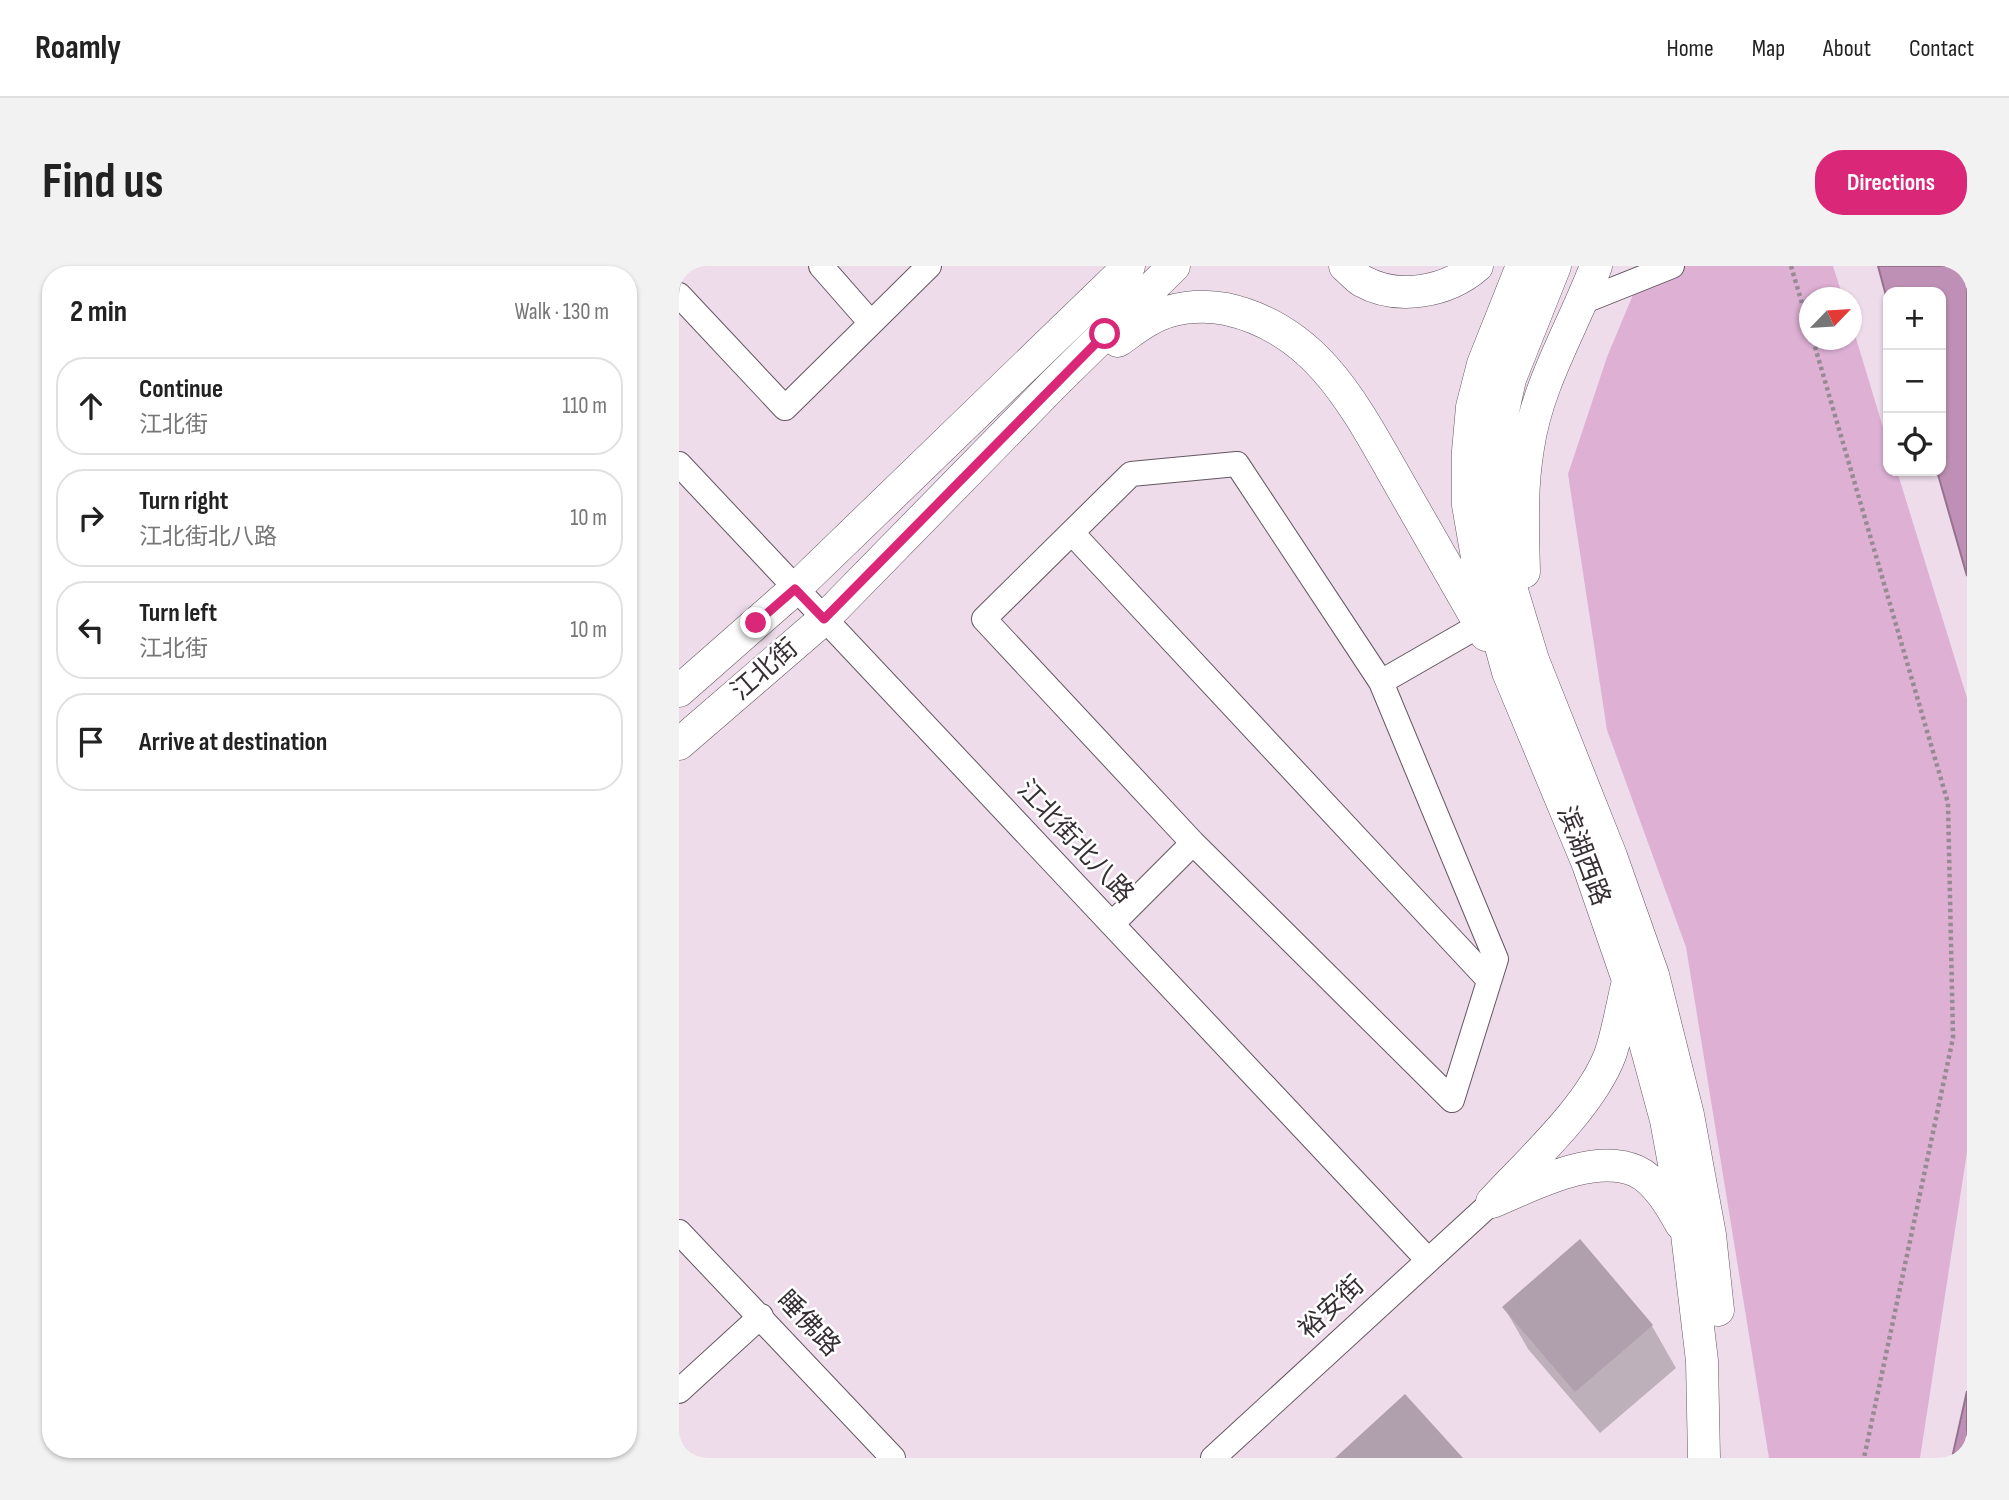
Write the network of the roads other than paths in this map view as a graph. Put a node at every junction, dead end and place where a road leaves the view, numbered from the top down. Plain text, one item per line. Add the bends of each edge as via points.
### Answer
1 (821, 266) edge
2 (929, 266) edge
3 (1097, 266) edge
4 (1129, 266) edge
5 (1174, 266) edge
6 (1345, 266) edge
7 (1476, 266) edge
8 (1522, 266) edge
9 (1555, 266) edge
10 (1596, 266) edge
11 (1672, 266) edge
12 (679, 295) edge
13 (1582, 302) junction
14 (871, 323) junction
15 (1057, 334) junction
16 (1053, 385) junction
17 (679, 464) edge
18 (1072, 533) junction
19 (795, 589) junction
20 (824, 619) junction
21 (1480, 625) junction
22 (1521, 666) junction
23 (1381, 681) junction
24 (679, 691) edge
25 (679, 744) edge
26 (1193, 843) junction
27 (1112, 924) junction
28 (1489, 980) junction
29 (1628, 980) junction
30 (1492, 1202) junction
31 (679, 1231) edge
32 (1687, 1234) junction
33 (1428, 1260) junction
34 (761, 1317) junction
35 (679, 1391) edge
36 (893, 1458) edge
37 (1213, 1458) edge
38 (1704, 1458) edge
39 (1724, 1458) edge

1 - 14 street
2 - 14 street
3 - 15 main road
4 - 15 main road, 江北街
5 - 16 main road, 江北街
6 - 7 main road via 1362,281 1388,290 1416,292 1444,287
8 - 22 main road, 滨湖西路 via 1483,364 1472,407 1468,451 1468,505 1478,563
9 - 22 main road, 滨湖西路 via 1510,379 1498,434 1496,499
10 - 13 main road
11 - 13 street
12 - 14 street via 785,408
13 - 22 main road via 1542,394 1528,446 1522,507
15 - 19 main road, 江北街
16 - 20 main road, 江北街
16 - 21 main road via 1150,319 1179,309 1215,307 1251,314 1285,331 1318,360 1352,402
17 - 19 street, 江北街北八路
18 - 23 street via 1131,474 1237,464
18 - 26 street via 984,619
18 - 28 street
19 - 20 street, 江北街北八路
19 - 24 main road, 江北街
20 - 25 main road, 江北街
20 - 27 street, 江北街北八路
21 - 22 main road
21 - 23 street
22 - 29 main road, 滨湖西路
22 - 39 main road, 滨湖西路 via 1611,856 1653,975 1688,1115 1710,1235 1723,1363
23 - 28 street via 1496,958
26 - 27 street
26 - 28 street via 1452,1100
27 - 33 street, 江北街北八路
29 - 30 main road via 1609,1056 1586,1096
29 - 32 main road, 滨湖西路 via 1666,1119
30 - 32 main road via 1581,1168 1611,1165 1637,1171 1665,1196
30 - 33 street, 裕安街
31 - 34 street, 睡佛路
32 - 38 main road, 滨湖西路 via 1702,1362
33 - 37 street, 裕安街
34 - 35 street
34 - 36 street, 睡佛路

